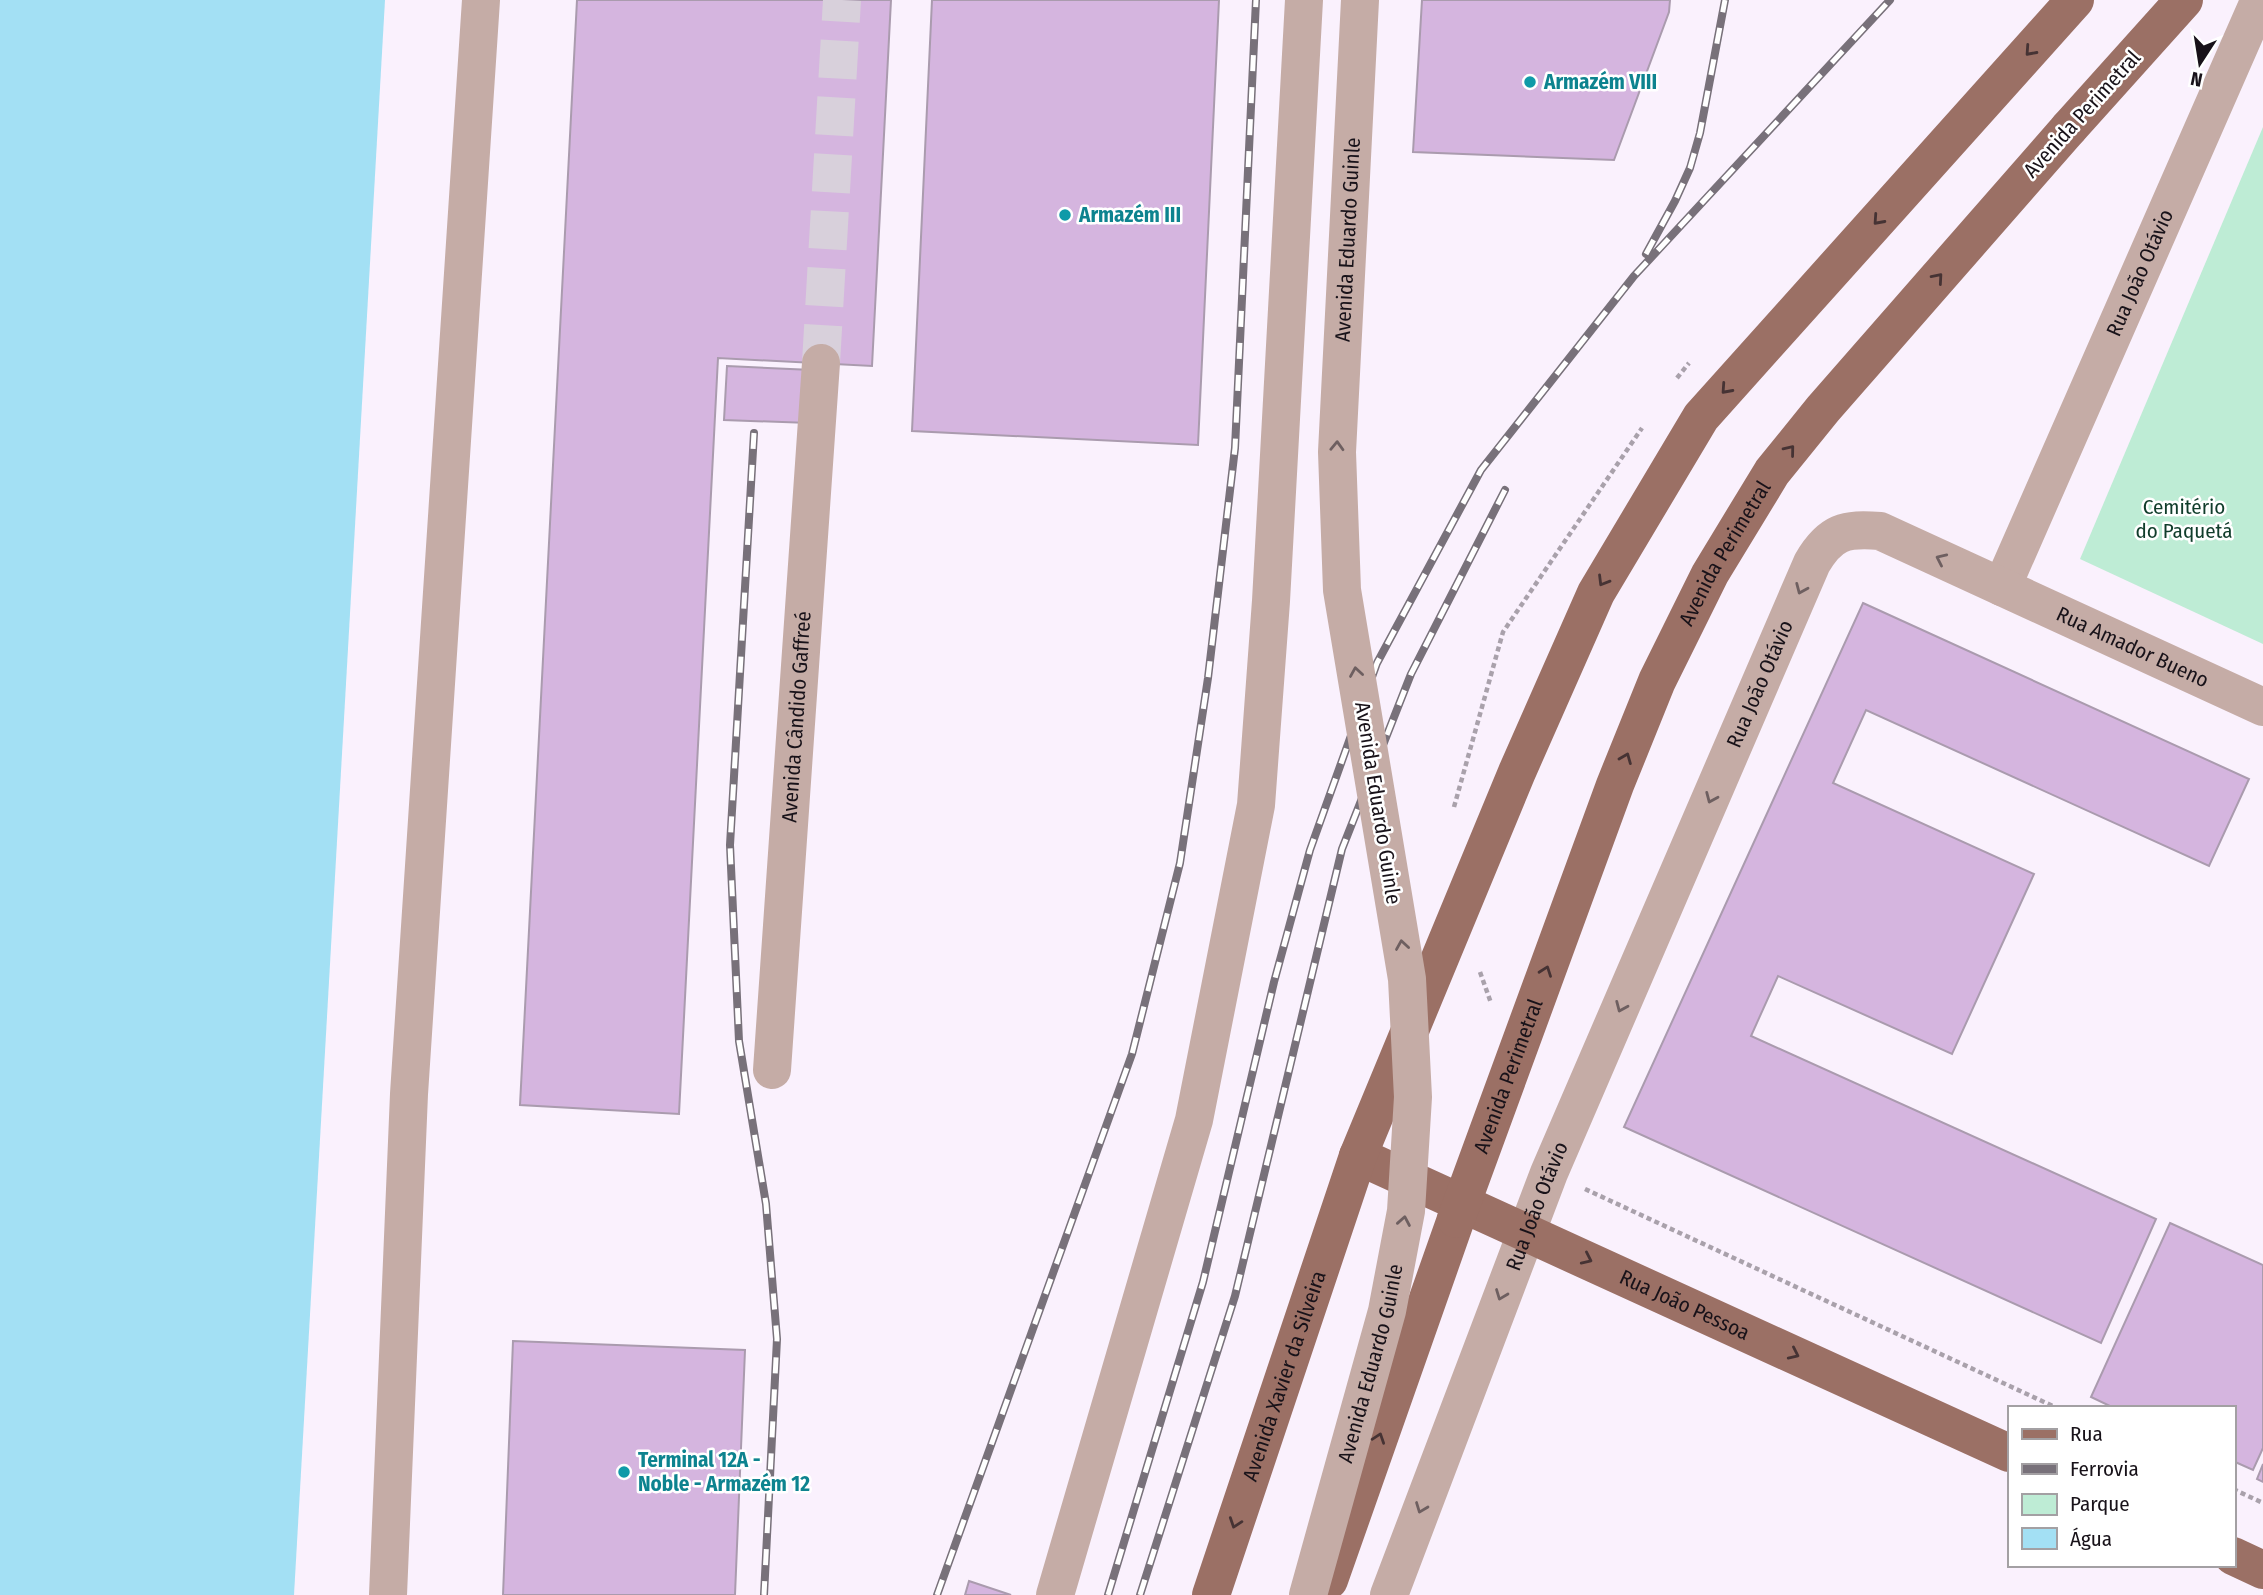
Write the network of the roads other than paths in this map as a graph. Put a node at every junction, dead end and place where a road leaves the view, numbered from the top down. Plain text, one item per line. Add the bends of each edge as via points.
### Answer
1 (481, 0) edge
2 (1304, 0) edge
3 (1360, 0) edge
4 (2075, 0) edge
5 (2184, 0) edge
6 (2257, 6) dead end
7 (821, 363) tunnel mouth
8 (2002, 587) junction
9 (2263, 707) edge
10 (772, 1070) dead end
11 (1358, 1156) junction
12 (1525, 1231) junction
13 (2008, 1453) edge
14 (2235, 1557) edge
15 (2263, 1570) edge
16 (388, 1595) edge
17 (1055, 1595) edge
18 (1211, 1595) edge
19 (1308, 1595) edge
20 (1323, 1595) edge
21 (1389, 1595) edge

1 - 16 street via 409,1094
2 - 17 street via 1256,805 1194,1120
19 -> 3 street, Avenida Eduardo Guinle, bridge via 1387,1311 1406,1211 1413,1097 1407,979 1342,590 1337,452
4 -> 11 main road via 1701,417 1596,593
20 -> 5 main road, Avenida Perimetral, bridge via 1615,785 1657,681 1710,574 1772,472 1823,409
6 - 8 street, Rua João Otávio
7 - 10 street, Avenida Cândido Gaffreé
8 - 9 street, Rua Amador Bueno
8 -> 12 street, Rua João Otávio via 1880,531 1838,533 1821,547
11 - 12 main road, Rua João Pessoa
11 -> 18 main road, Avenida Xavier da Silveira
12 -> 13 main road, Rua João Pessoa
12 -> 21 street, Rua João Otávio
14 - 15 main road

